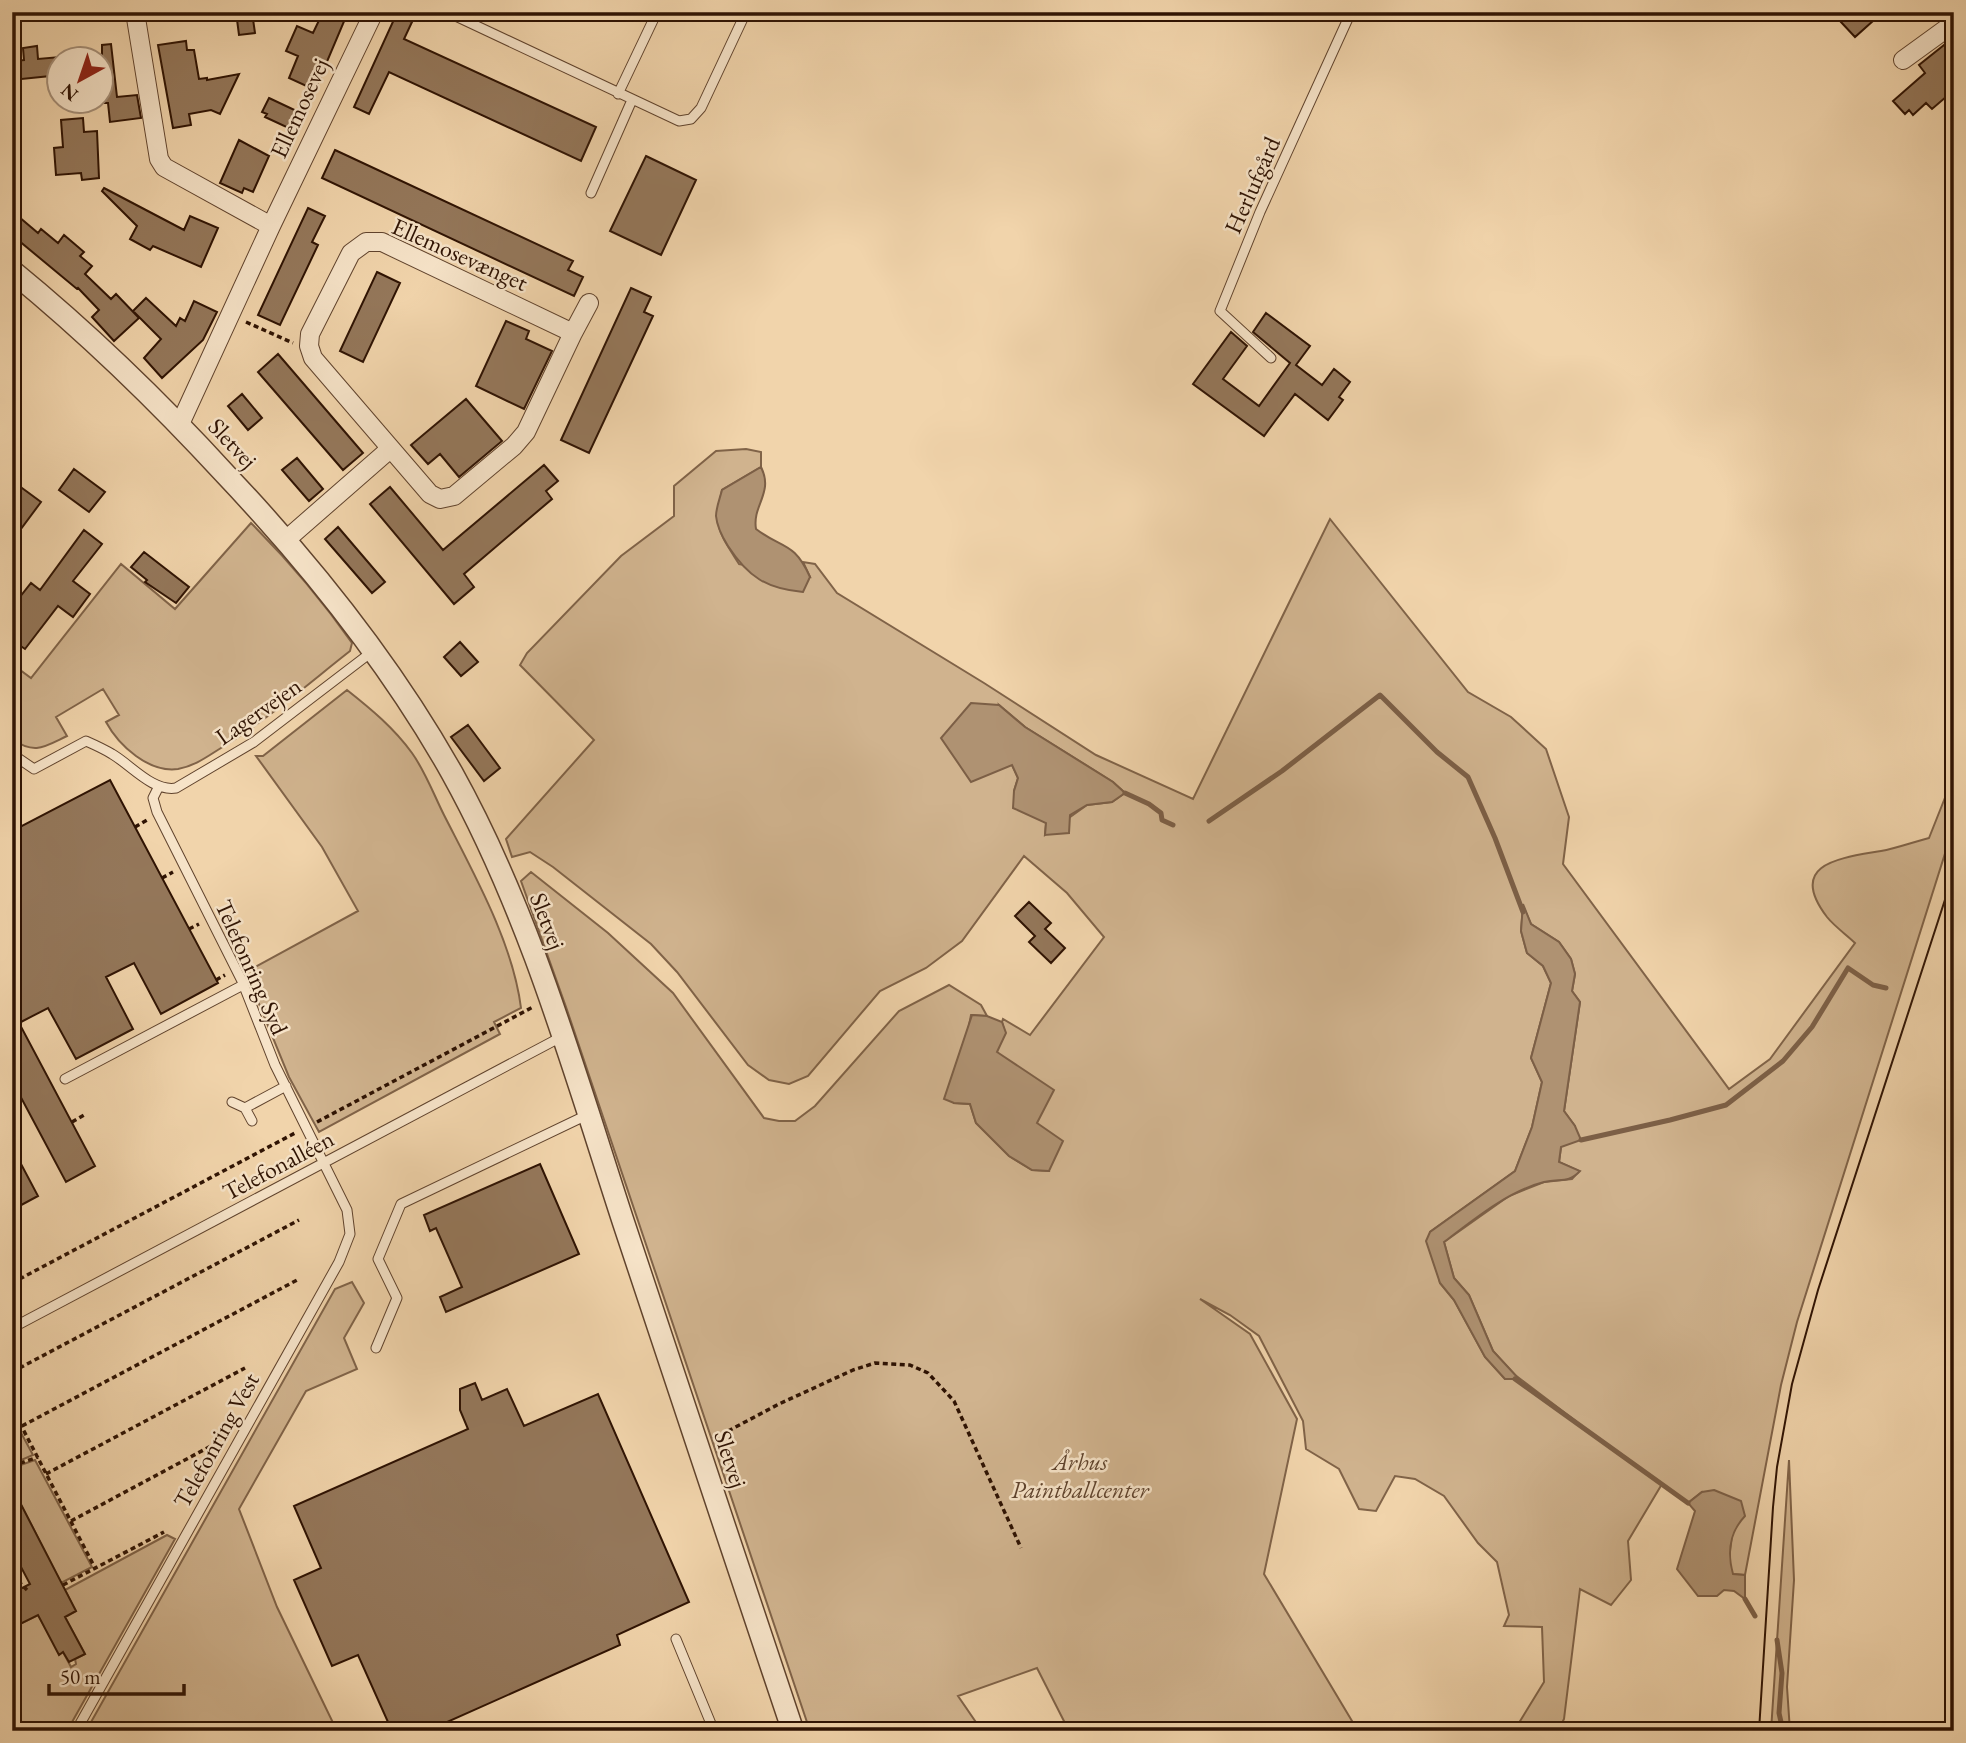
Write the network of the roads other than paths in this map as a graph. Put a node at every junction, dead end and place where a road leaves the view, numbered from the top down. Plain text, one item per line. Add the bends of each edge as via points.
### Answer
1 (135, 12) edge
2 (374, 12) edge
3 (447, 12) edge
4 (657, 12) edge
5 (746, 12) edge
6 (1351, 12) edge
7 (1954, 23) edge
8 (1903, 60) dead end
9 (618, 94) junction
10 (632, 100) junction
11 (591, 193) dead end
12 (271, 226) junction
13 (12, 271) edge
14 (589, 303) dead end
15 (573, 333) junction
16 (1271, 358) dead end
17 (180, 424) junction
18 (390, 449) junction
19 (286, 539) junction
20 (374, 650) junction
21 (12, 754) edge
22 (159, 786) junction
23 (243, 985) junction
24 (563, 1037) junction
25 (65, 1079) dead end
26 (286, 1086) junction
27 (232, 1102) dead end
28 (245, 1108) junction
29 (589, 1114) junction
30 (252, 1121) dead end
31 (324, 1162) junction
32 (12, 1328) edge
33 (376, 1348) dead end
34 (676, 1639) dead end
35 (76, 1731) edge
36 (714, 1731) edge
37 (793, 1731) edge

1 - 12 street via 164,167
2 - 12 street, Ellemosevej
3 - 9 lane
4 - 9 lane
5 - 10 lane via 701,108 691,118 679,121
6 - 16 lane, Herlufgård via 1220,312
7 - 8 street
9 - 10 lane
10 - 11 lane
12 - 17 street, Ellemosevej
13 - 17 street, Sletvej
14 - 15 street
15 - 18 street via 526,432 454,496 440,499 430,494
15 - 18 street, Ellemosevænget via 382,242 366,242 351,253 310,334 309,346 313,358
17 - 19 street, Sletvej
18 - 19 street
19 - 20 street, Sletvej
20 - 22 lane, Lagervejen via 254,742 176,788
20 - 24 street, Sletvej via 435,743 478,822
21 - 22 lane via 34,769 86,741
22 - 23 lane, Telefonring Syd via 153,798 157,812
23 - 25 lane
23 - 26 lane, Telefonring Syd
24 - 29 street, Sletvej
24 - 31 lane, Telefonalléen
26 - 28 lane
26 - 31 lane, Telefonring Syd
27 - 28 lane
28 - 30 lane
29 - 33 lane via 401,1204 378,1259 397,1298
29 - 37 street, Sletvej
31 - 32 lane, Telefonalléen
31 - 35 lane, Telefonring Vest via 347,1210 347,1246
34 - 36 lane

